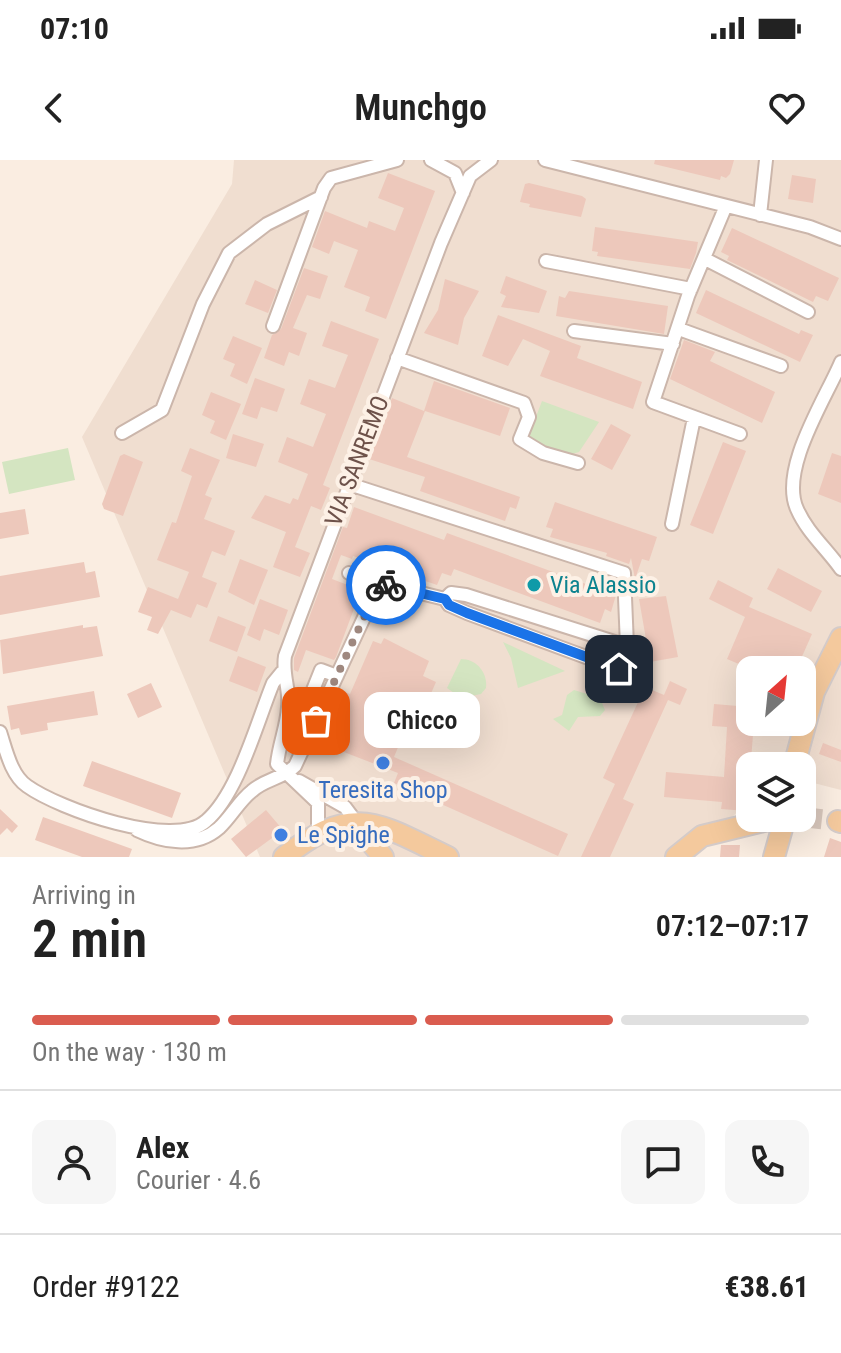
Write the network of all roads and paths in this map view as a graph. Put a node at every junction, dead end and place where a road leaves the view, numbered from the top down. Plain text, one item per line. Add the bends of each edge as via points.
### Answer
1 (397, 160) edge
2 (431, 160) edge
3 (491, 160) edge
4 (545, 160) edge
5 (766, 160) edge
6 (463, 193) junction
7 (321, 197) junction
8 (725, 208) junction
9 (760, 215) junction
10 (841, 239) edge
11 (705, 259) junction
12 (546, 261) dead end
13 (691, 289) junction
14 (808, 312) dead end
15 (273, 326) dead end
16 (679, 329) junction
17 (574, 331) dead end
18 (673, 344) junction
19 (397, 358) junction
20 (841, 362) edge
21 (781, 366) dead end
22 (694, 418) junction
23 (122, 433) dead end
24 (740, 434) dead end
25 (578, 463) dead end
26 (349, 484) junction
27 (672, 524) dead end
28 (839, 561) edge
29 (349, 573) dead end
30 (380, 583) junction
31 (445, 599) junction
32 (841, 638) edge
33 (627, 646) junction
34 (282, 672) junction
35 (337, 676) junction
36 (0, 732) edge
37 (279, 744) junction
38 (798, 752) edge
39 (285, 775) junction
40 (361, 829) junction
41 (736, 829) edge
42 (137, 830) junction
43 (778, 832) edge
44 (782, 832) edge
45 (326, 833) junction
46 (702, 836) junction
47 (284, 857) edge
48 (383, 857) edge
49 (448, 857) edge
50 (661, 857) edge
51 (676, 857) edge
52 (774, 857) edge
53 (785, 857) edge

1 - 7 street via 331,178
2 - 6 street via 455,173
3 - 6 street, VIA SANREMO via 470,176
4 - 8 street
5 - 9 street
6 - 19 street, VIA SANREMO
7 - 15 street
7 - 23 street via 267,224 229,253 162,410
8 - 9 street
8 - 11 street
9 - 10 street
11 - 13 street
11 - 14 street
12 - 13 street
13 - 16 street
16 - 18 street
16 - 21 street
17 - 18 street
18 - 22 street via 653,402
19 - 25 street via 524,403 529,417 520,439 543,453
19 - 26 street, VIA SANREMO
20 - 28 street via 804,441 794,493 808,530
22 - 24 street
22 - 27 street
26 - 33 street via 624,573
26 - 34 street, VIA SANREMO
29 - 30 street
30 - 31 street
30 - 35 street
31 - 33 street via 451,593 466,595
31 - 33 street via 467,613 632,674
32 - 38 main road via 814,692
34 - 37 street, VIA SANREMO via 288,710
34 - 42 street via 230,788 209,819 170,834
35 - 37 street via 321,670 309,700
35 - 39 street via 295,766
36 - 42 street via 11,764 26,785
37 - 39 street, VIA SANREMO via 277,764
39 - 40 street via 327,794
39 - 42 street via 253,790 217,830 200,837 161,842
39 - 45 street via 318,803
40 - 45 main road
40 - 48 main road
40 - 49 main road via 388,828
41 - 46 main road
43 - 52 main road
44 - 53 main road
45 - 47 main road
46 - 50 main road
46 - 51 main road

